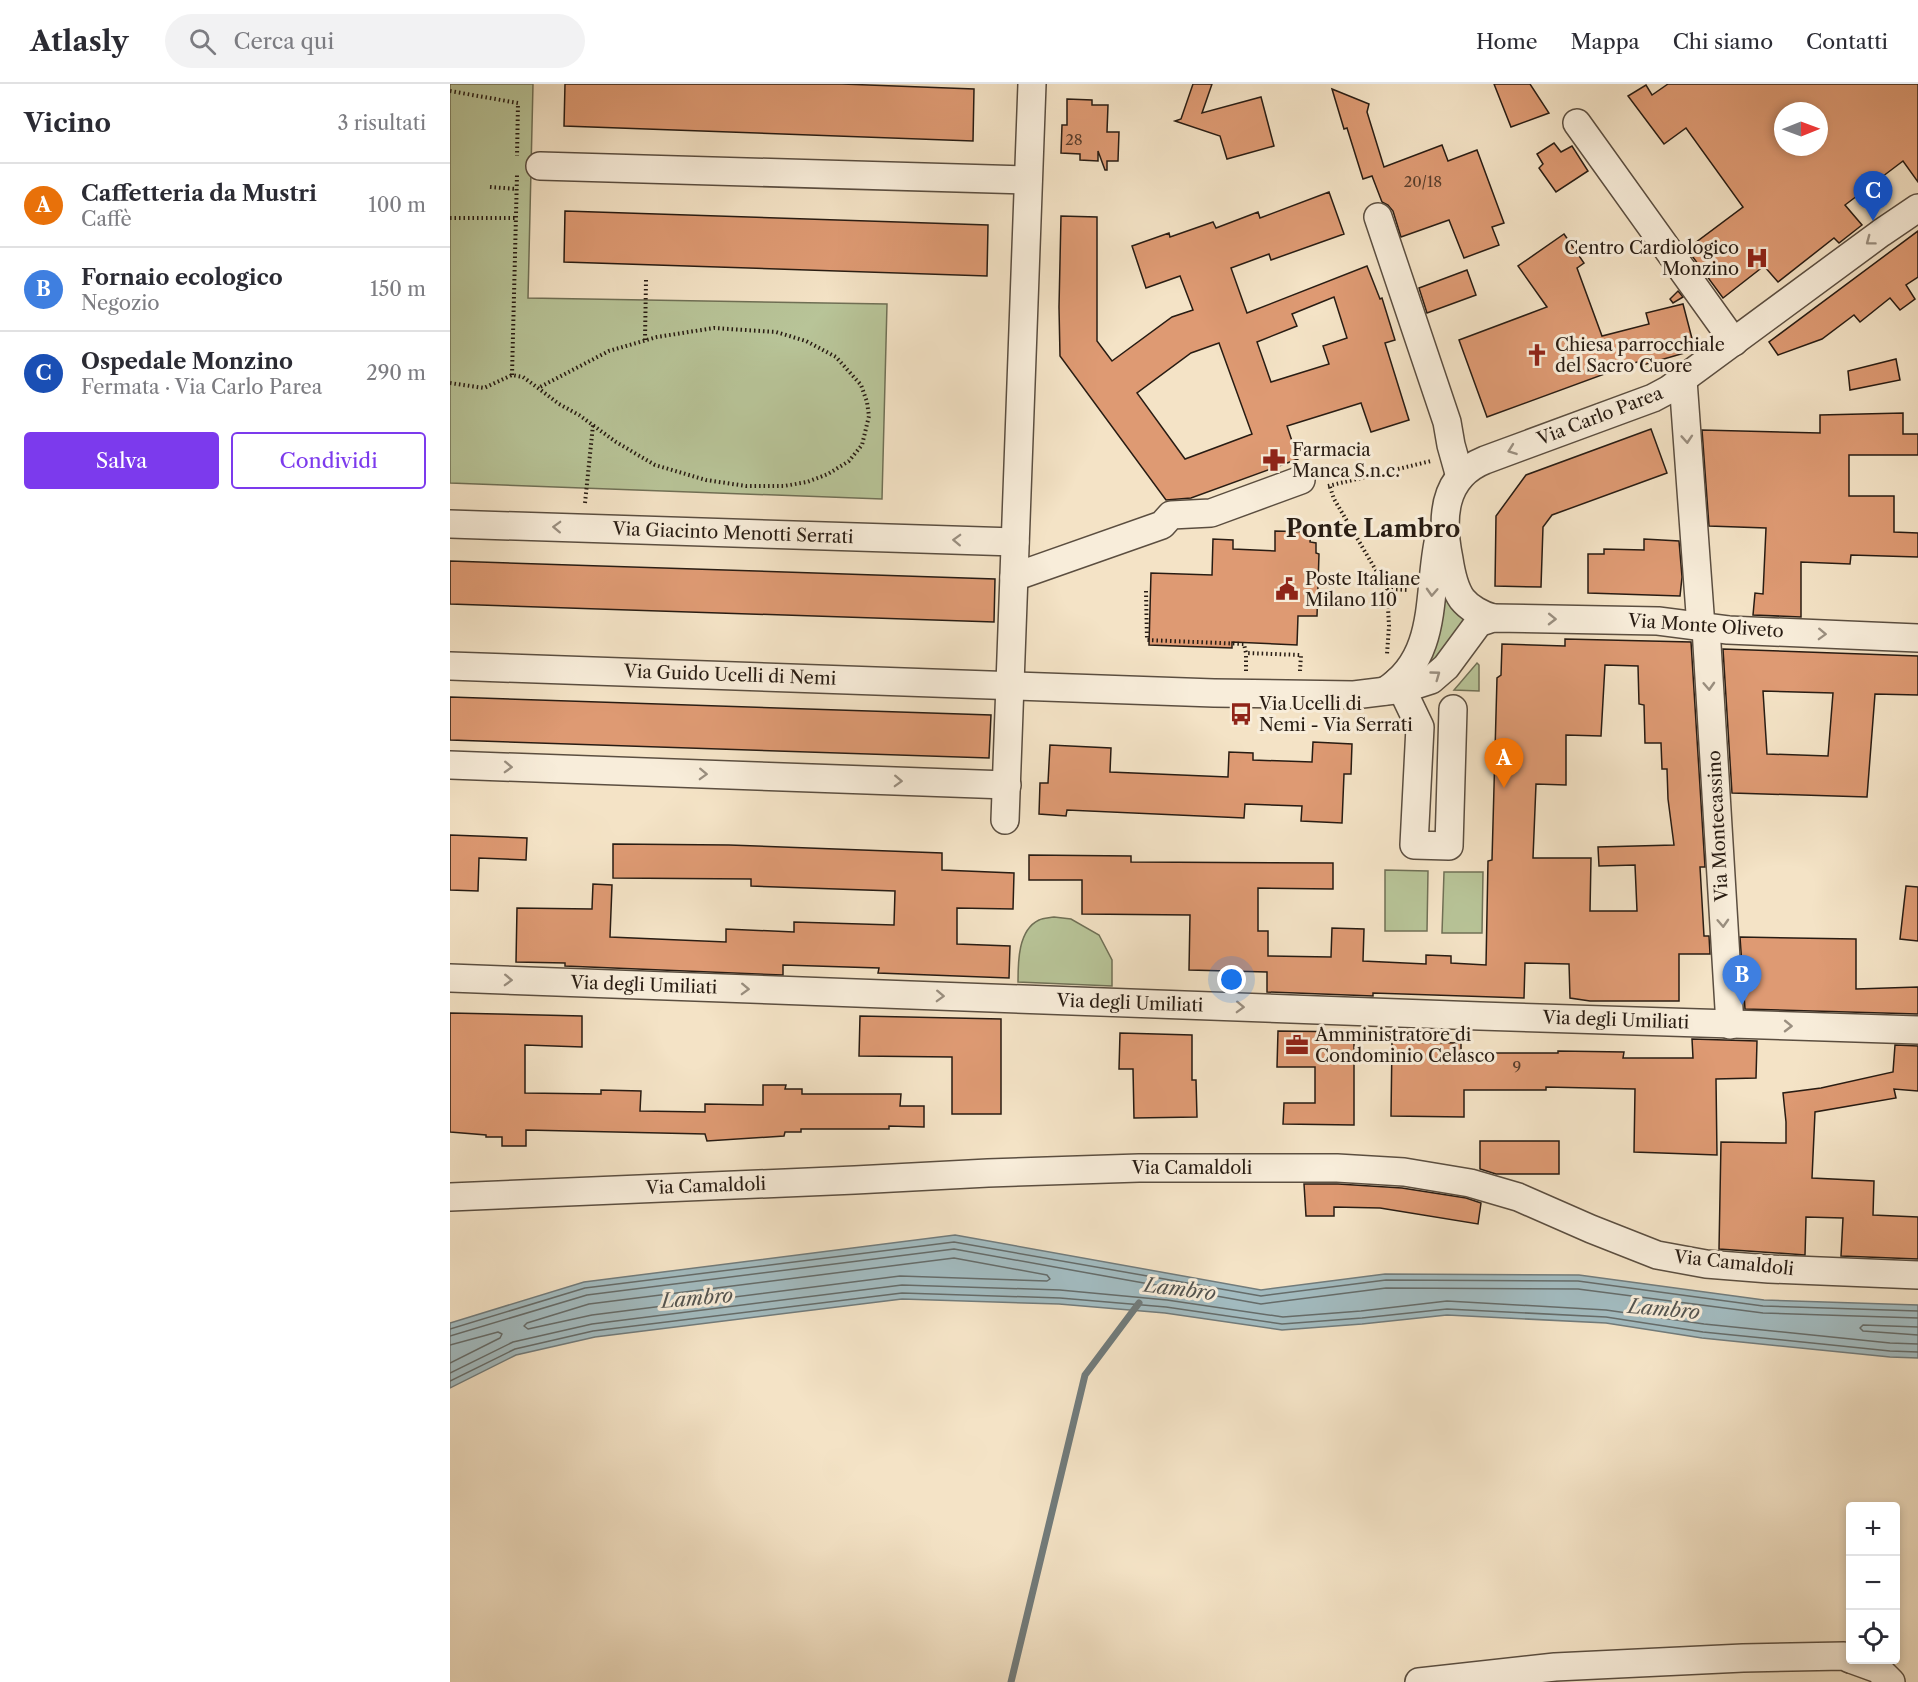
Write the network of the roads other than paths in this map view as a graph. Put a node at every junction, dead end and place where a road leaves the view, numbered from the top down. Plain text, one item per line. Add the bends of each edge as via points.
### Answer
1 (1032, 84) edge
2 (1577, 123) dead end
3 (540, 166) dead end
4 (1028, 180) junction
5 (1918, 208) edge
6 (1378, 218) dead end
7 (1734, 342) junction
8 (1683, 381) junction
9 (1460, 477) junction
10 (1301, 480) road end
11 (1445, 513) junction
12 (450, 524) edge
13 (1015, 542) junction
14 (1014, 577) junction
15 (1493, 618) junction
16 (1704, 627) junction
17 (1918, 638) edge
18 (450, 666) edge
19 (1392, 682) junction
20 (1010, 685) junction
21 (1420, 727) junction
22 (450, 765) edge
23 (1007, 785) junction
24 (1005, 820) dead end
25 (450, 978) edge
26 (1730, 1025) junction
27 (1918, 1030) edge
28 (450, 1197) edge
29 (1918, 1275) edge
30 (1846, 1657) edge
31 (1865, 1664) edge
32 (1419, 1682) edge
33 (1892, 1682) edge

1 - 4 street
2 - 7 street
3 - 4 street
4 - 13 street
5 -> 7 street, Via Carlo Parea
6 - 9 street via 1447,422
7 - 8 street, Via Carlo Parea
8 -> 9 street, Via Carlo Parea via 1653,398 1480,462
8 -> 16 street, Via Montecassino
9 - 11 street, Via Carlo Parea via 1449,495
10 - 14 street via 1211,513 1171,515 1162,525
11 - 15 street, Via Carlo Parea via 1447,552 1459,594 1470,607
11 -> 19 street via 1432,574 1427,630 1412,663
13 -> 12 street, Via Giacinto Menotti Serrati
13 - 14 street
14 - 20 street
15 -> 16 street, Via Monte Oliveto via 1658,621
19 -> 15 street, Via Guido Ucelli di Nemi via 1424,683 1437,676 1477,625
16 -> 17 street, Via Monte Oliveto
16 -> 26 street, Via Montecassino
18 - 20 street, Via Guido Ucelli di Nemi
19 - 20 street, Via Guido Ucelli di Nemi via 1336,695
19 - 21 street
20 - 23 street
21 - 21 street via 1453,718 1449,846 1414,845
22 -> 23 street
23 - 24 street
25 -> 26 street, Via degli Umiliati
26 -> 27 street, Via degli Umiliati
28 - 29 street, Via Camaldoli via 1139,1168 1337,1168 1404,1172 1470,1183 1518,1197 1657,1255 1769,1269
30 - 32 street via 1556,1667
31 - 33 street via 1878,1669

